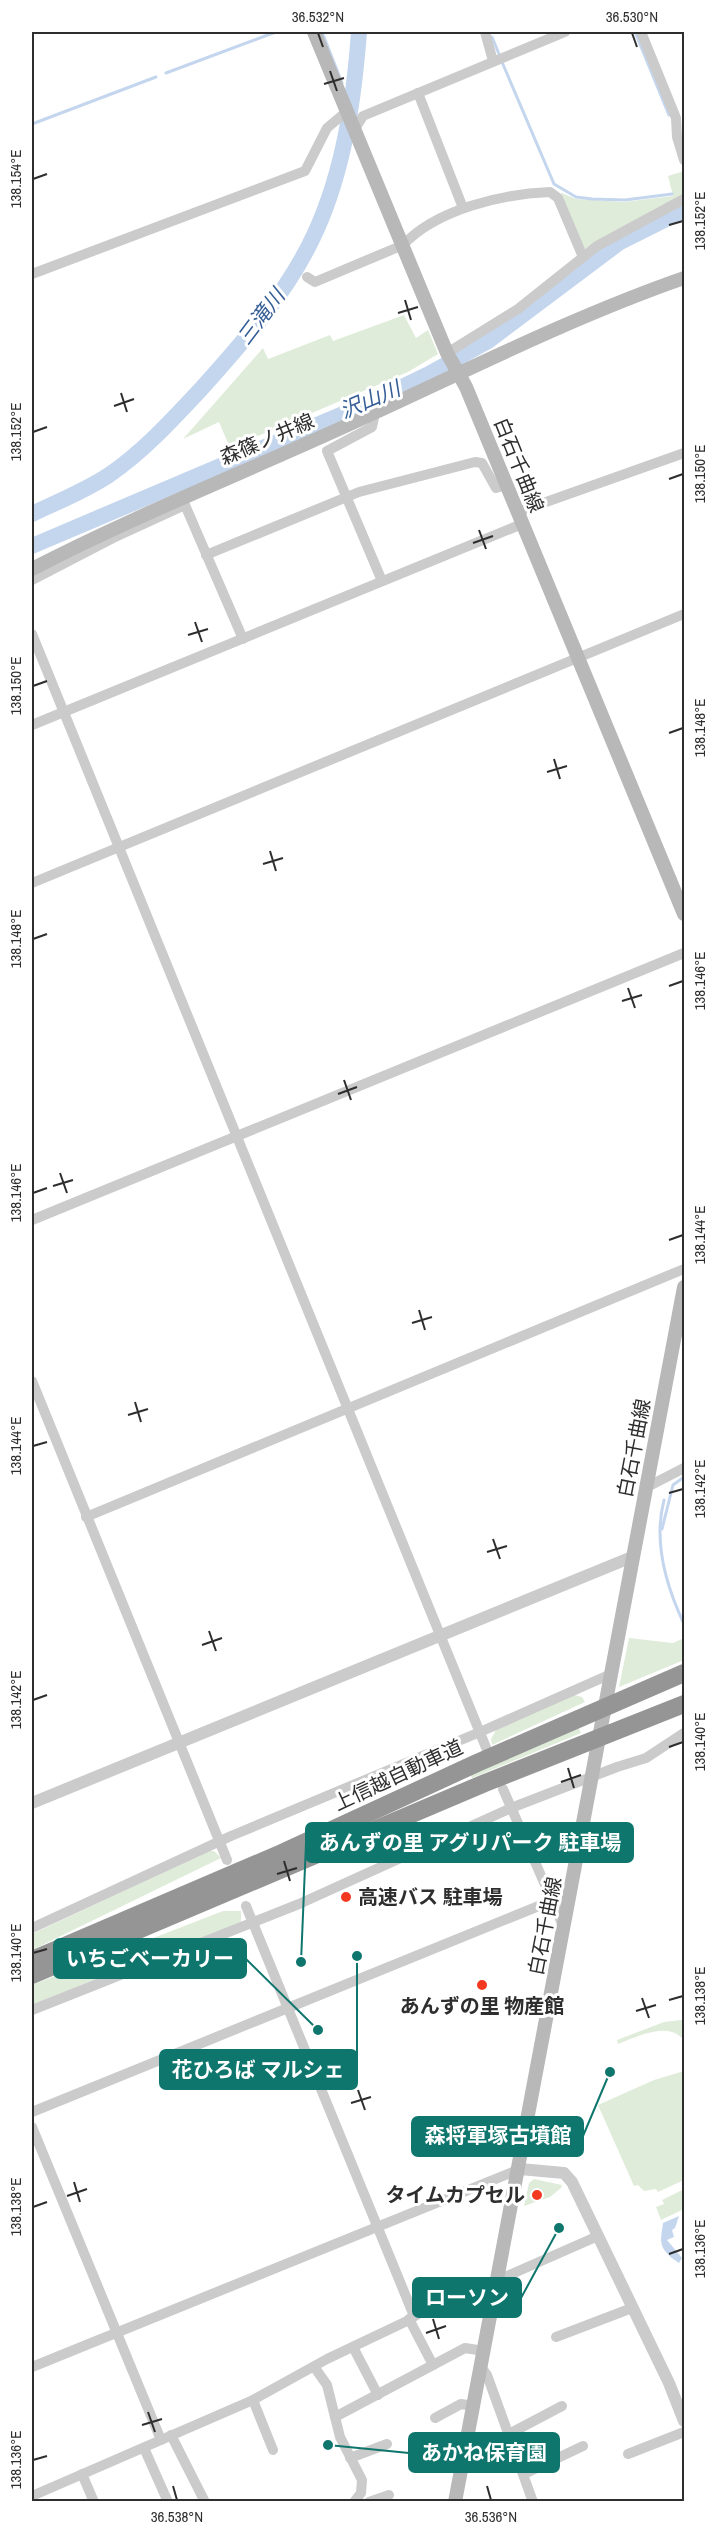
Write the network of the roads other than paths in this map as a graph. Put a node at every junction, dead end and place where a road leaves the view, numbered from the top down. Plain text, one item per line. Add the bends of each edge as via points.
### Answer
1 (314, 32) edge
2 (485, 32) edge
3 (565, 32) edge
4 (641, 32) edge
5 (493, 61) junction
6 (418, 93) junction
7 (347, 113) junction
8 (354, 130) junction
9 (684, 160) edge
10 (684, 199) edge
11 (463, 208) junction
12 (403, 245) junction
13 (583, 257) junction
14 (32, 274) edge
15 (307, 277) dead end
16 (684, 278) edge
17 (448, 354) junction
18 (457, 371) junction
19 (375, 413) junction
20 (684, 453) edge
21 (506, 485) junction
22 (348, 499) junction
23 (520, 518) junction
24 (206, 555) junction
25 (32, 569) edge
26 (32, 580) edge
27 (382, 581) junction
28 (684, 614) edge
29 (32, 633) edge
30 (243, 639) junction
31 (580, 658) junction
32 (63, 711) junction
33 (32, 724) edge
34 (119, 846) junction
35 (32, 883) edge
36 (684, 914) edge
37 (684, 953) edge
38 (237, 1136) junction
39 (32, 1220) edge
40 (684, 1269) edge
41 (684, 1287) edge
42 (32, 1381) edge
43 (348, 1408) junction
44 (684, 1468) edge
45 (647, 1487) junction
46 (86, 1516) junction
47 (632, 1557) junction
48 (441, 1635) junction
49 (684, 1673) edge
50 (611, 1674) junction
51 (684, 1704) edge
52 (480, 1732) junction
53 (684, 1732) edge
54 (178, 1743) junction
55 (486, 1750) dead end
56 (592, 1778) junction
57 (503, 1790) dead end
58 (32, 1803) edge
59 (511, 1808) junction
60 (220, 1843) junction
61 (227, 1860) dead end
62 (552, 1900) junction
63 (246, 1906) dead end
64 (253, 1923) junction
65 (32, 1928) edge
66 (564, 1928) junction
67 (32, 1960) edge
68 (32, 1975) edge
69 (288, 2007) junction
70 (32, 2010) edge
71 (32, 2112) edge
72 (32, 2127) edge
73 (520, 2169) junction
74 (377, 2226) junction
75 (598, 2236) junction
76 (498, 2280) junction
77 (632, 2308) junction
78 (412, 2318) junction
79 (116, 2333) junction
80 (556, 2337) dead end
81 (353, 2347) junction
82 (484, 2351) junction
83 (433, 2365) junction
84 (32, 2367) edge
85 (481, 2367) junction
86 (315, 2368) junction
87 (378, 2395) junction
88 (253, 2400) junction
89 (474, 2406) junction
90 (562, 2406) dead end
91 (335, 2417) junction
92 (435, 2418) dead end
93 (684, 2421) edge
94 (684, 2432) edge
95 (509, 2434) junction
96 (166, 2438) junction
97 (387, 2444) dead end
98 (583, 2446) dead end
99 (144, 2448) junction
100 (273, 2450) dead end
101 (628, 2454) dead end
102 (351, 2458) junction
103 (82, 2474) junction
104 (524, 2474) junction
105 (390, 2495) dead end
106 (32, 2496) edge
107 (363, 2500) edge
108 (94, 2502) edge
109 (168, 2502) edge
110 (205, 2502) edge
111 (455, 2502) edge
112 (533, 2502) edge

1 - 7 main road, 白石千曲線
2 - 5 street
3 - 5 street
4 - 9 street via 676,118
5 - 6 street
6 - 8 street via 363,116
6 - 11 street
7 - 8 main road, 白石千曲線
7 - 14 street via 327,128 305,171
8 - 12 main road, 白石千曲線
10 - 13 street
11 - 12 street via 413,234
11 - 13 street via 502,197 550,192 558,198
12 - 15 street via 315,282
12 - 17 main road, 白石千曲線
13 - 17 street via 518,309
16 - 18 main road, 森篠ノ井線
17 - 18 main road, 白石千曲線
18 - 19 main road, 森篠ノ井線
18 - 21 main road, 白石千曲線
19 - 22 street via 372,427 327,451
19 - 25 main road, 森篠ノ井線 via 138,516
20 - 23 street
21 - 22 street via 496,488 482,463 475,462 359,492
21 - 23 main road, 白石千曲線
22 - 24 street
22 - 27 street
23 - 27 street
23 - 31 main road, 白石千曲線
24 - 26 street via 185,505
24 - 30 street
27 - 30 street
28 - 31 street
29 - 32 street
30 - 32 street
31 - 34 street
31 - 36 main road, 白石千曲線
32 - 33 street
32 - 34 street
34 - 35 street
34 - 38 street
37 - 38 street
38 - 39 street
38 - 43 street
40 - 43 street
41 - 45 main road, 白石千曲線
42 - 46 street
43 - 46 street
43 - 48 street
44 - 45 street
45 - 47 main road, 白石千曲線
46 - 54 street
47 - 48 street
47 - 50 main road, 白石千曲線
48 - 52 street
48 - 54 street
49 - 67 highway, 上信越自動車道
50 - 52 street
50 - 56 main road, 白石千曲線
51 - 68 highway, 上信越自動車道
52 - 55 street
52 - 60 street
53 - 56 street via 646,1758
54 - 58 street
54 - 60 street
56 - 59 street
56 - 66 main road, 白石千曲線
57 - 59 street
59 - 62 street
59 - 64 street
60 - 61 street
60 - 65 street
62 - 66 street
62 - 69 street
63 - 64 street
64 - 69 street
64 - 70 street
66 - 73 main road, 白石千曲線
69 - 71 street
69 - 74 street
72 - 79 street
73 - 74 street
73 - 75 street via 564,2173
73 - 76 main road, 白石千曲線
74 - 78 street
74 - 79 street
75 - 76 street
75 - 77 street
76 - 78 street via 448,2295
76 - 82 main road, 白石千曲線
77 - 80 street
77 - 93 street
78 - 81 street
78 - 83 street
79 - 84 street
79 - 96 street
81 - 86 street
81 - 87 street
82 - 83 street via 465,2348
82 - 85 main road, 白石千曲線
83 - 87 street
85 - 89 main road, 白石千曲線
85 - 95 street
86 - 88 street
86 - 91 street via 327,2385
87 - 91 street
88 - 96 street
88 - 100 street
89 - 92 street via 461,2404
89 - 111 main road, 白石千曲線
90 - 95 street
91 - 102 street
94 - 101 street
95 - 104 street
96 - 99 street
96 - 110 street
97 - 102 street
98 - 104 street
99 - 103 street
99 - 109 street
102 - 107 street via 362,2481
103 - 106 street
103 - 108 street
104 - 112 street
105 - 107 street

